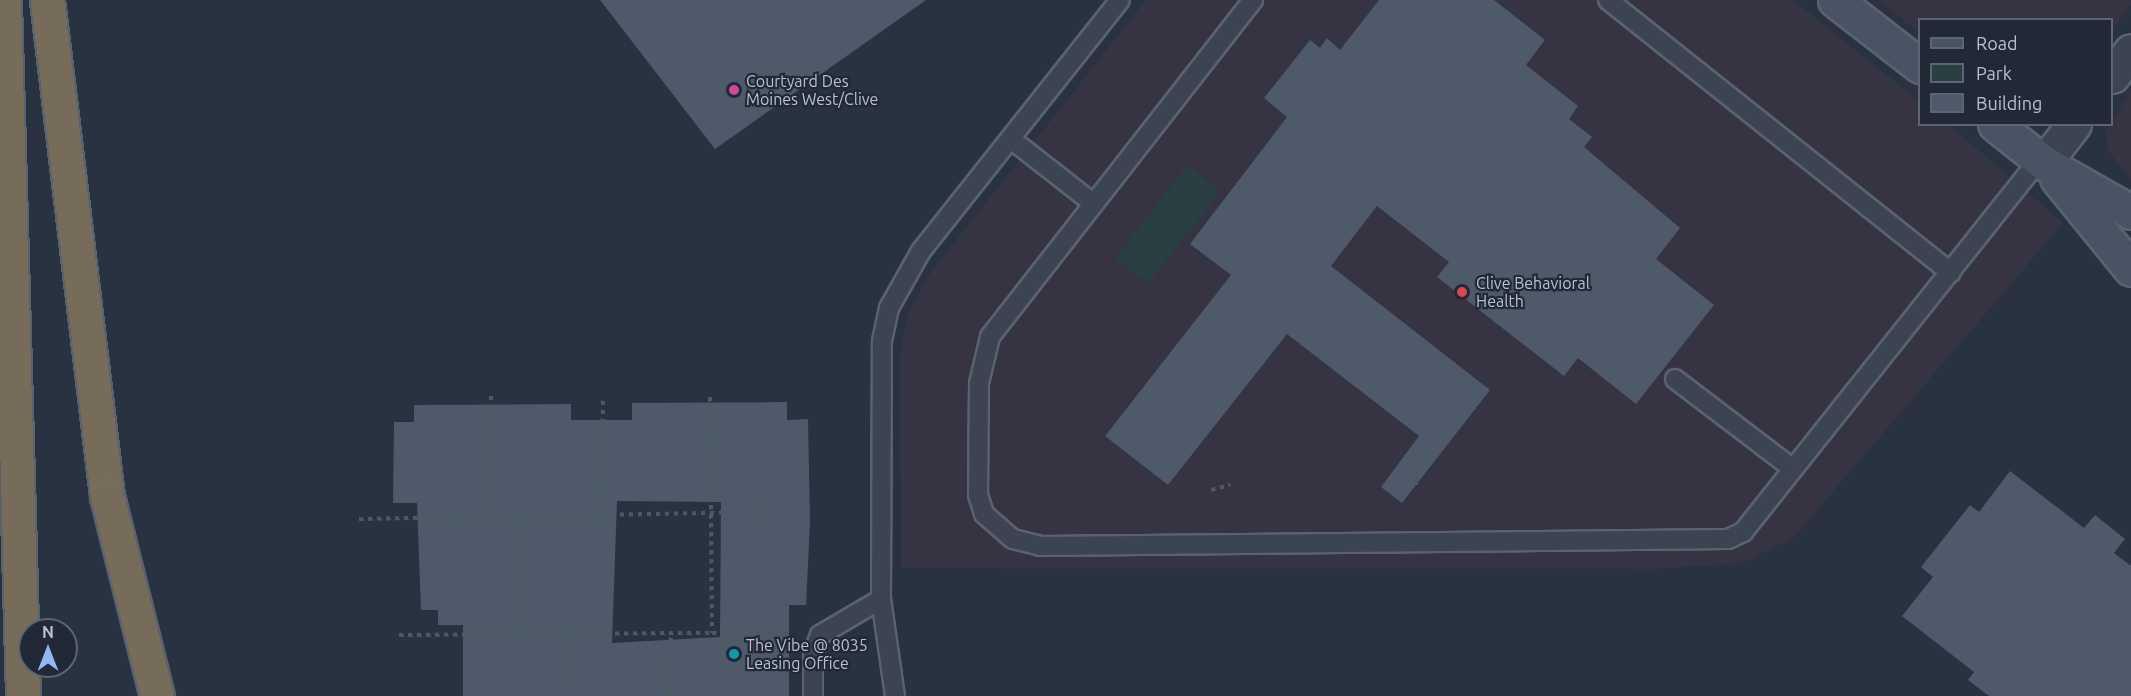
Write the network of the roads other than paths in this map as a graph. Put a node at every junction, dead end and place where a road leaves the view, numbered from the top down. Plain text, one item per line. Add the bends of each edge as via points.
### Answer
1 (4, 0) edge
2 (47, 0) edge
3 (1120, 0) edge
4 (1253, 0) edge
5 (1608, 0) edge
6 (1835, 0) edge
7 (2131, 51) edge
8 (1918, 64) edge
9 (2113, 75) edge
10 (1998, 126) edge
11 (2072, 126) edge
12 (1011, 139) junction
13 (2042, 161) junction
14 (1094, 204) junction
15 (6, 210) junction
16 (2131, 213) edge
17 (2131, 269) edge
18 (1950, 273) junction
19 (0, 291) edge
20 (1675, 379) dead end
21 (1793, 469) junction
22 (881, 599) junction
23 (23, 696) edge
24 (157, 696) edge
25 (813, 696) edge
26 (895, 696) edge

1 - 15 highway
2 - 24 highway via 107,496
3 - 12 lane
4 - 14 lane
5 - 18 lane
6 - 8 street
7 - 9 street
10 - 13 street
11 - 13 street
12 - 14 lane
12 - 22 lane via 921,251 889,308 882,341
13 - 16 street
13 - 17 street
13 - 18 lane
14 - 21 lane via 990,337 982,359 978,495 984,514 1013,538 1041,546 1711,543 1743,532
15 - 19 highway
15 - 23 highway
18 - 21 lane
20 - 21 lane
22 - 25 lane via 820,634 813,654
22 - 26 lane

